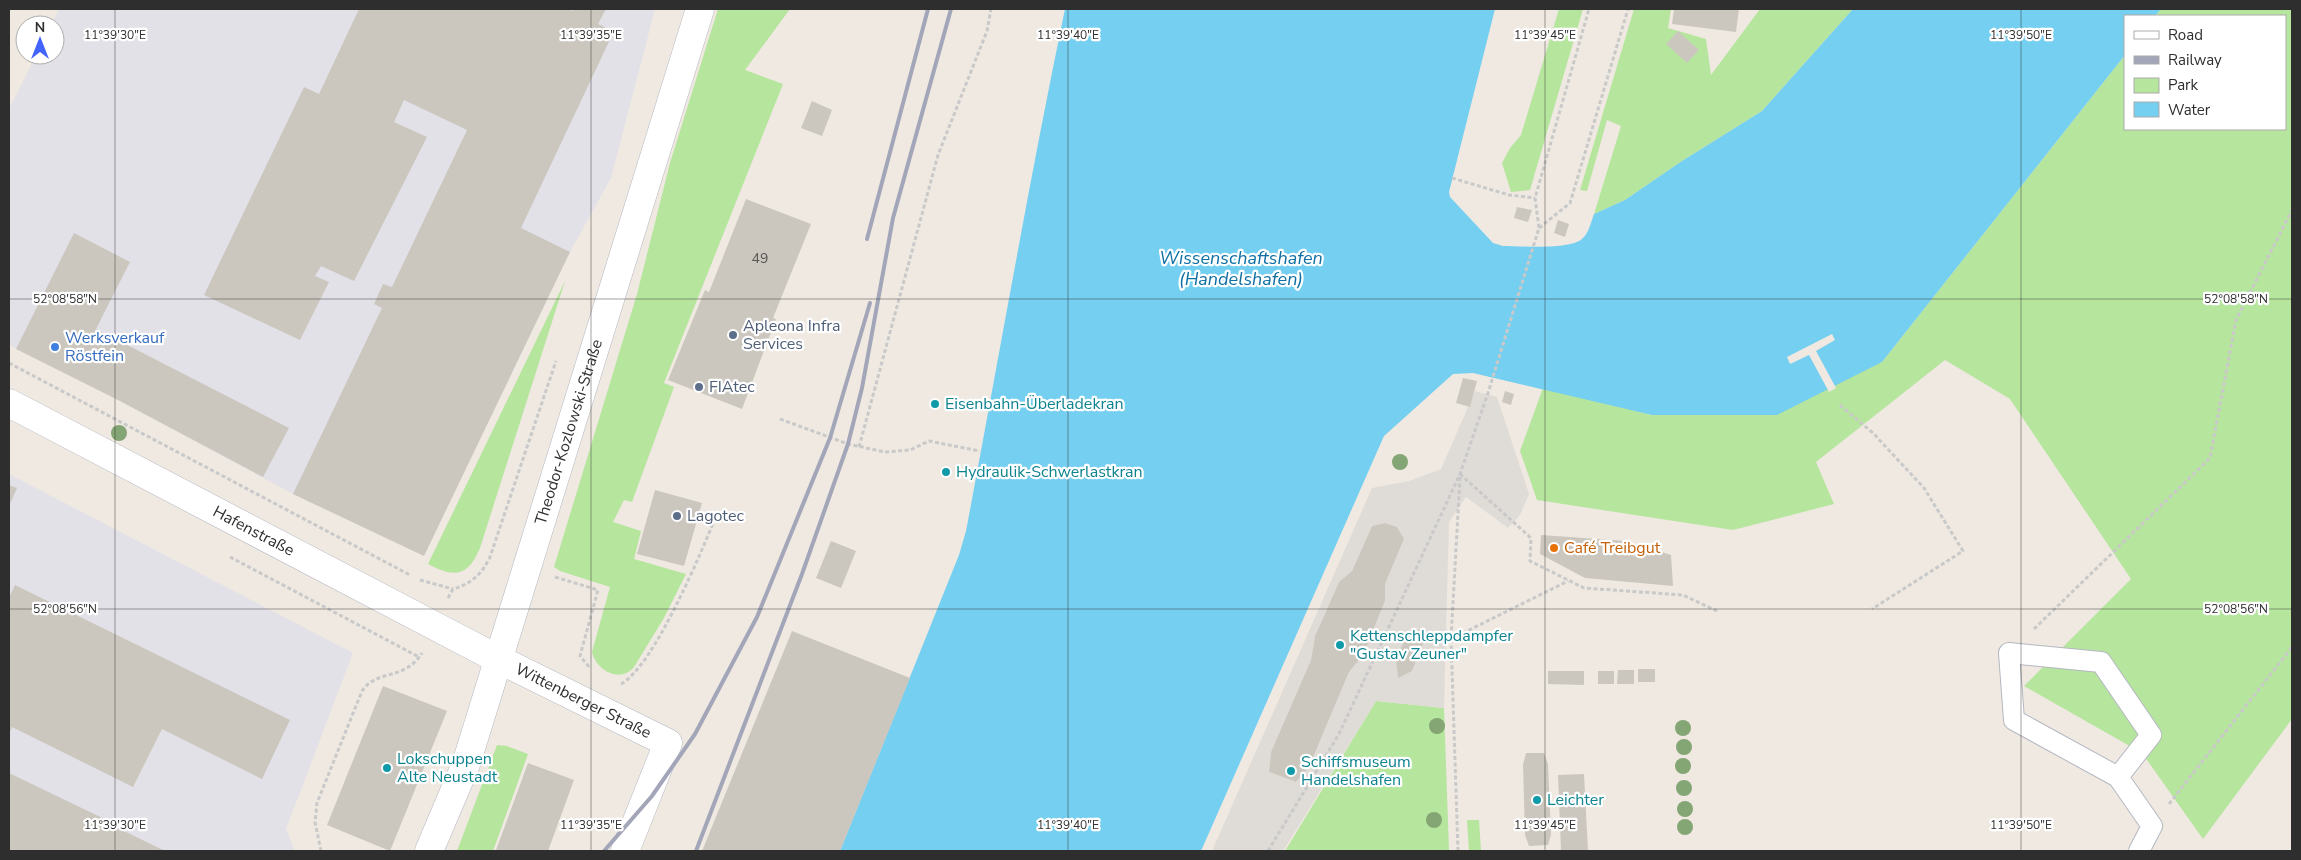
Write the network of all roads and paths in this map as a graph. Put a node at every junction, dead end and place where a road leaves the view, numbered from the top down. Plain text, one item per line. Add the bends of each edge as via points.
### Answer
1 (700, 9) edge
2 (992, 9) edge
3 (1589, 9) edge
4 (1628, 9) edge
5 (1452, 178) dead end
6 (1535, 198) junction
7 (2292, 210) edge
8 (1539, 228) junction
9 (9, 363) edge
10 (9, 403) edge
11 (1840, 405) dead end
12 (780, 418) dead end
13 (859, 447) junction
14 (980, 451) dead end
15 (1460, 474) junction
16 (716, 516) dead end
17 (490, 558) dead end
18 (526, 569) junction
19 (1569, 580) junction
20 (453, 589) dead end
21 (1872, 609) dead end
22 (1717, 611) dead end
23 (1451, 639) junction
24 (2292, 647) edge
25 (425, 649) dead end
26 (2009, 653) junction
27 (498, 659) junction
28 (594, 674) dead end
29 (611, 681) dead end
30 (2118, 777) junction
31 (2152, 826) junction
32 (321, 851) edge
33 (429, 851) edge
34 (625, 851) edge
35 (1268, 851) edge
36 (1458, 851) edge
37 (2139, 851) edge

1 - 18 main road, Theodor-Kozlowski-Straße
2 - 13 path via 987,31 938,155
3 - 6 path
4 - 8 path via 1570,203
5 - 6 path via 1509,195
6 - 8 path
7 - 26 path via 2236,320 2210,458
8 - 15 path
9 - 20 path via 422,581
10 - 27 main road, Hafenstraße
11 - 21 path via 1873,433 1924,488 1963,551
12 - 13 path
13 - 14 path via 898,453 929,441
15 - 19 path via 1531,538 1530,561
15 - 23 path
15 - 35 path via 1339,734
16 - 29 path via 695,567 647,658 628,680 620,685
17 - 18 path
18 - 27 main road, Theodor-Kozlowski-Straße
18 - 28 path via 598,590 580,656
19 - 22 path via 1584,588 1683,595
19 - 23 path
23 - 36 path
24 - 31 path
25 - 32 path via 410,667 371,681 362,691 317,804 315,822
26 - 30 lane via 2014,720
26 - 30 lane via 2101,662 2151,735
27 - 33 main road, Theodor-Kozlowski-Straße via 466,764
27 - 34 main road, Wittenberger Straße via 668,743
30 - 31 lane
31 - 37 lane

